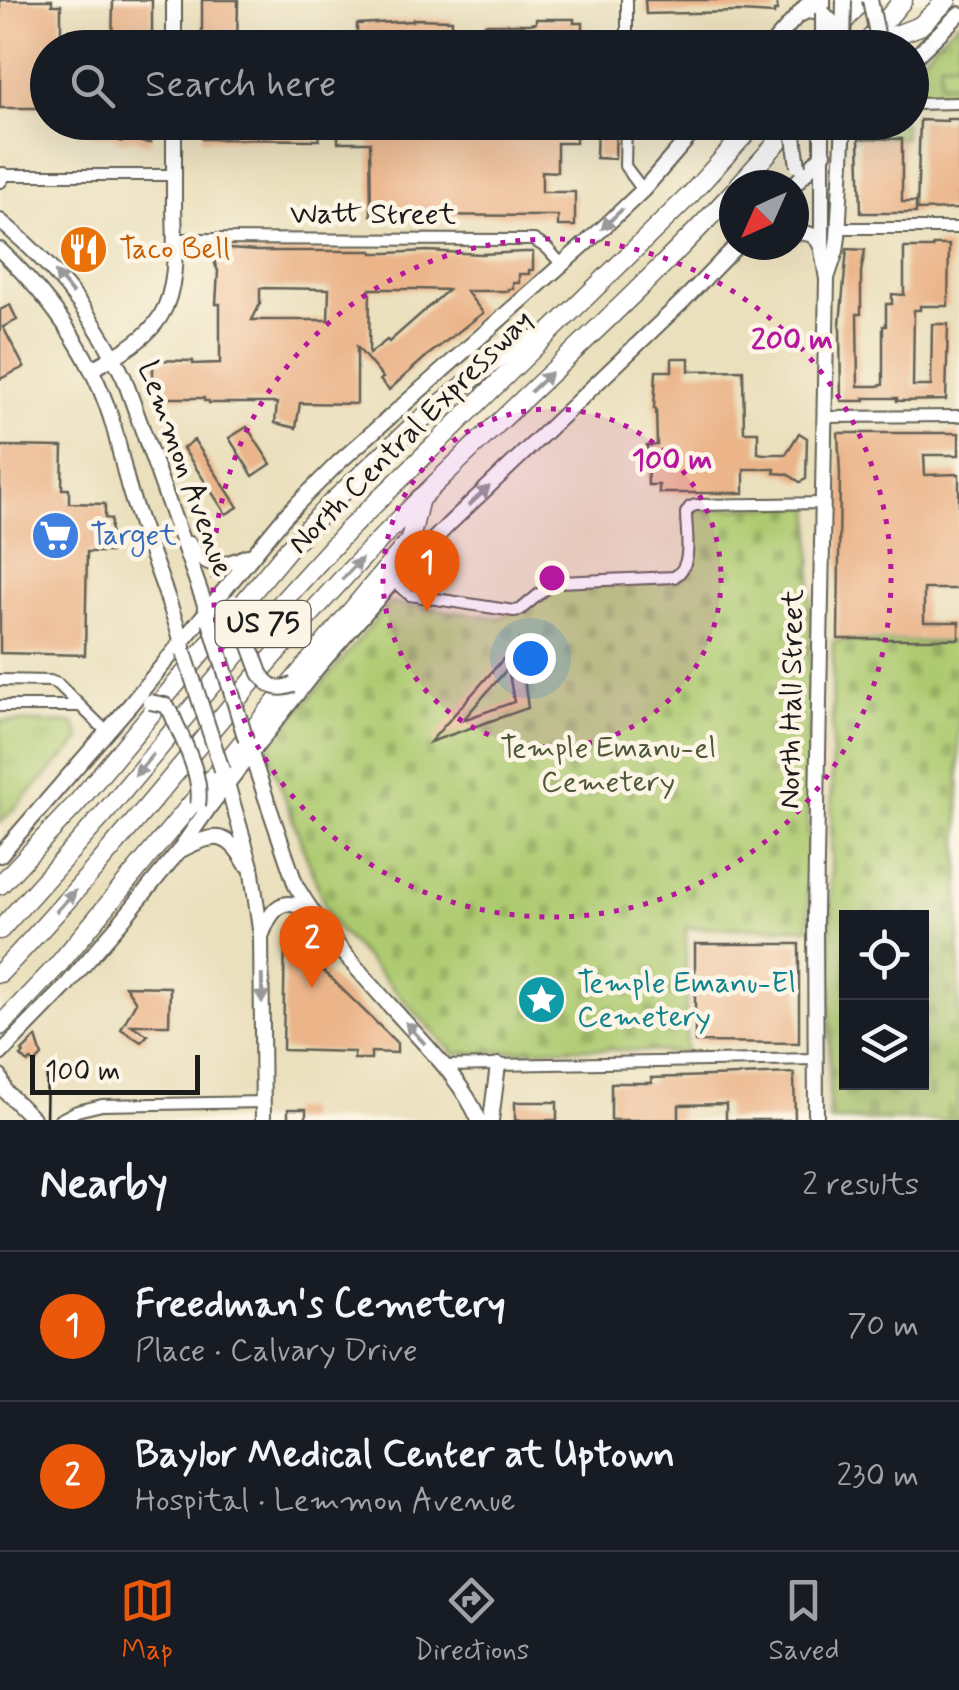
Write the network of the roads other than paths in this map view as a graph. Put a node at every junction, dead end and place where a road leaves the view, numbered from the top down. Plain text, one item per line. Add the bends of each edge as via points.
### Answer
1 (174, 0) edge
2 (626, 0) edge
3 (844, 0) edge
4 (866, 0) edge
5 (903, 0) edge
6 (947, 0) edge
7 (819, 6) edge
8 (959, 14) edge
9 (174, 30) edge
10 (627, 30) edge
11 (785, 30) edge
12 (836, 30) edge
13 (838, 30) edge
14 (843, 30) edge
15 (875, 30) edge
16 (877, 30) edge
17 (909, 30) edge
18 (929, 43) edge
19 (929, 104) edge
20 (959, 104) edge
21 (174, 140) edge
22 (626, 140) edge
23 (686, 140) edge
24 (740, 140) edge
25 (779, 140) edge
26 (796, 140) edge
27 (823, 140) edge
28 (833, 140) edge
29 (844, 140) edge
30 (823, 154) junction
31 (753, 170) edge
32 (797, 170) edge
33 (808, 170) edge
34 (174, 176) junction
35 (1, 177) edge
36 (643, 190) junction
37 (719, 206) edge
38 (0, 222) edge
39 (838, 228) junction
40 (959, 228) edge
41 (809, 234) edge
42 (0, 235) edge
43 (174, 239) junction
44 (22, 240) junction
45 (0, 250) edge
46 (822, 250) junction
47 (723, 260) edge
48 (562, 266) junction
49 (827, 279) junction
50 (546, 336) junction
51 (114, 357) junction
52 (92, 369) junction
53 (959, 416) edge
54 (825, 417) junction
55 (420, 498) junction
56 (824, 504) junction
57 (178, 527) junction
58 (252, 554) junction
59 (236, 573) junction
60 (393, 581) junction
61 (209, 616) junction
62 (183, 647) junction
63 (316, 668) junction
64 (0, 680) edge
65 (130, 705) junction
66 (0, 706) edge
67 (80, 706) junction
68 (106, 732) junction
69 (248, 746) junction
70 (225, 777) junction
71 (178, 852) junction
72 (0, 855) edge
73 (0, 885) edge
74 (255, 892) junction
75 (316, 916) junction
76 (0, 930) edge
77 (261, 936) junction
78 (0, 973) edge
79 (0, 1026) edge
80 (0, 1054) edge
81 (816, 1059) junction
82 (445, 1066) junction
83 (498, 1066) junction
84 (2, 1086) edge
85 (264, 1102) junction
86 (34, 1120) edge
87 (59, 1120) edge
88 (263, 1120) edge
89 (479, 1120) edge
90 (490, 1120) edge
91 (816, 1120) edge

1 - 9 main road
2 - 10 street
3 - 14 main road, bridge
4 - 13 highway
4 - 15 main road, bridge
5 - 16 highway
6 - 17 highway
7 - 11 main road
7 - 12 main road, bridge
8 - 18 main road
19 - 20 street
21 - 34 main road
22 - 36 street via 626,166
23 - 36 main road, North Central Expressway
24 - 50 highway, North Central Expressway / US 75
25 - 31 highway
26 - 32 main road, bridge
27 - 30 main road, North Hall Street
28 - 30 main road
29 - 39 main road, North Hall Street
30 - 33 main road
30 - 46 main road, North Hall Street
34 - 35 street
34 - 43 main road
36 -> 48 main road, North Central Expressway
55 -> 37 highway, North Central Expressway / US 75
38 - 44 main road, Lemmon Avenue
39 - 40 street
39 - 49 main road, North Hall Street
41 - 46 main road
42 - 44 main road
43 - 48 street, Watt Street via 534,240
43 - 51 main road via 169,296 160,316
51 -> 44 main road, Lemmon Avenue via 71,292
45 - 52 main road, Lemmon Avenue via 57,312
46 - 49 main road, North Hall Street
60 -> 47 main road
48 - 58 main road, North Central Expressway via 338,462
49 - 54 main road, North Hall Street
50 - 73 highway via 517,342 331,503
50 -> 76 highway, North Central Expressway / US 75 via 304,576
51 - 52 main road
51 - 57 main road, Lemmon Avenue
52 - 62 main road, Lemmon Avenue
53 - 54 street
54 - 56 main road, North Hall Street
78 -> 55 highway, North Central Expressway / US 75 via 307,618
55 - 79 highway via 410,540
56 - 60 street via 696,505 688,510 680,574 559,582 520,610 410,595
56 - 81 main road, North Hall Street
57 - 58 main road via 205,562 224,564
57 - 61 main road, Lemmon Avenue
58 - 59 main road, North Central Expressway
59 - 61 main road, North Central Expressway
59 - 63 main road, bridge via 234,602 266,682 293,685
60 - 63 main road
61 - 62 main road, North Central Expressway
61 - 69 main road, Lemmon Avenue, bridge
62 - 65 main road, North Central Expressway
62 - 70 main road, Lemmon Avenue, bridge
63 - 69 main road
64 - 67 street via 50,681
65 - 68 main road, North Central Expressway
65 - 71 main road, bridge via 150,702 172,712 194,771 198,805
66 - 67 street
67 - 68 street
68 - 72 main road, North Central Expressway
69 - 70 main road
69 - 75 main road, Lemmon Avenue via 296,886
70 - 71 main road
70 - 74 main road, Lemmon Avenue
71 - 74 main road via 208,838 227,840 246,863
71 - 80 main road
74 - 77 main road
75 - 77 main road via 285,904 270,914
82 -> 75 main road, Lemmon Avenue
77 -> 85 main road
81 - 83 street
81 - 91 main road, North Hall Street
82 - 83 street
82 - 89 main road, Lemmon Avenue
83 - 90 main road
84 - 86 main road
85 - 87 street via 102,1105
85 - 88 main road

